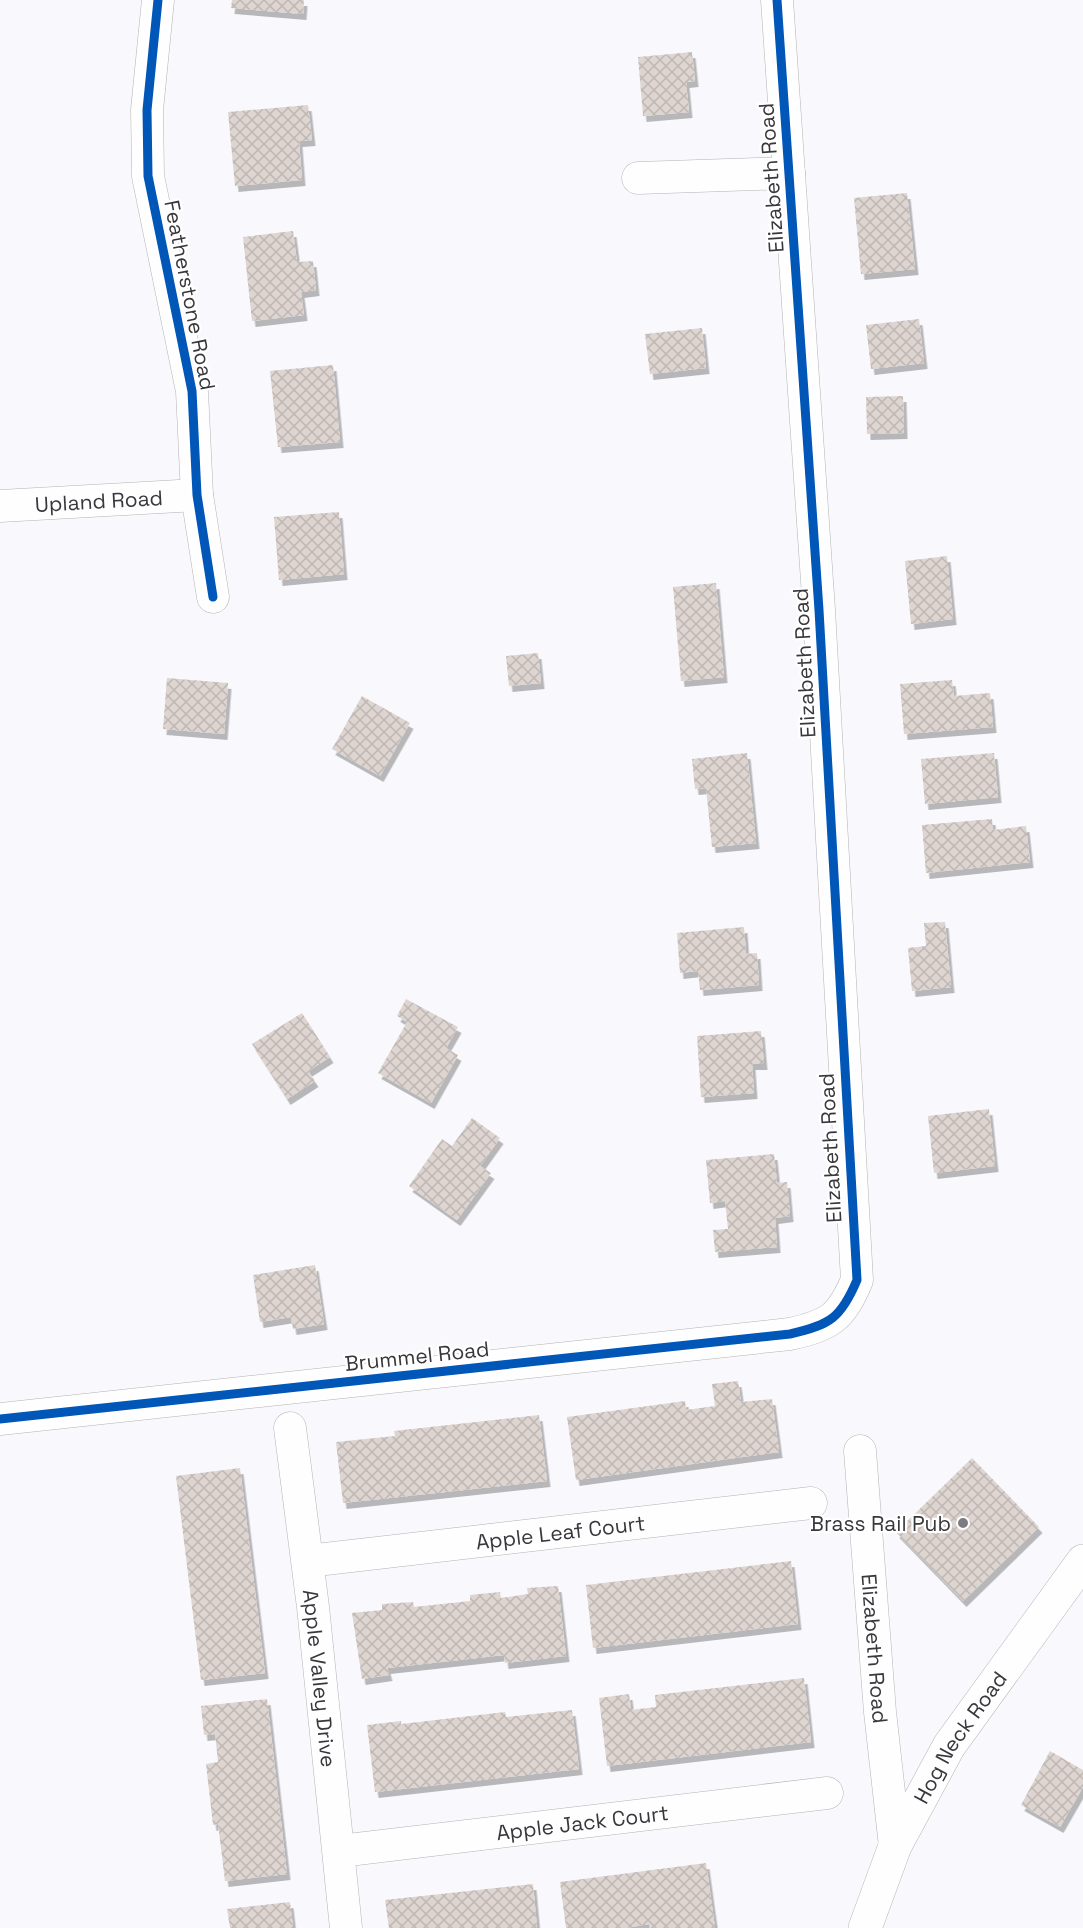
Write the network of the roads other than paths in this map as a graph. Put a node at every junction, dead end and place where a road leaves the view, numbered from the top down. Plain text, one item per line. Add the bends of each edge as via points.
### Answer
1 (158, 0) edge
2 (777, 0) edge
3 (789, 173) junction
4 (638, 178) dead end
5 (197, 495) junction
6 (0, 506) edge
7 (213, 597) dead end
8 (835, 1318) joint
9 (0, 1419) edge
10 (290, 1428) dead end
11 (860, 1450) dead end
12 (811, 1503) dead end
13 (308, 1561) junction
14 (1083, 1561) edge
15 (827, 1793) dead end
16 (895, 1846) junction
17 (340, 1851) junction
18 (878, 1892) junction
19 (346, 1928) edge
20 (865, 1928) edge
21 (883, 1928) edge

1 - 5 street, Featherstone Road via 147,110 148,176 192,391
2 - 3 street, Elizabeth Road
3 - 4 street
3 - 8 street, Elizabeth Road via 819,610 857,1280 846,1305
5 - 6 street, Upland Road
5 - 7 street, Featherstone Road
8 - 9 street, Brummel Road via 818,1328 790,1334
10 - 13 street, Apple Valley Drive
11 - 16 street, Elizabeth Road via 880,1712
12 - 13 street, Apple Leaf Court
13 - 17 street, Apple Valley Drive
14 - 16 main road, Hog Neck Road via 949,1746
15 - 17 street, Apple Jack Court
16 - 18 main road, Hog Neck Road
17 - 19 street, Apple Valley Drive
18 - 20 main road, Hog Neck Road
18 - 21 street

